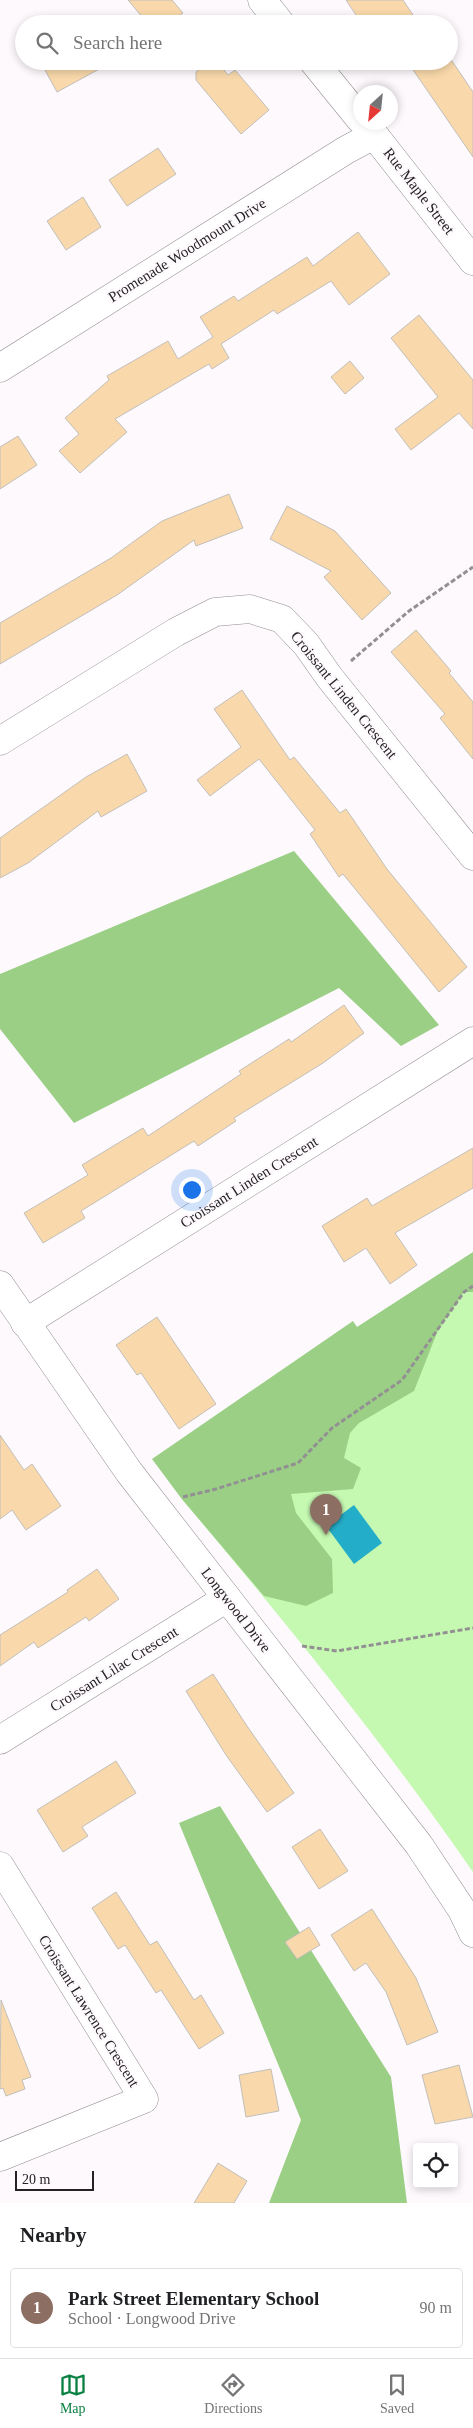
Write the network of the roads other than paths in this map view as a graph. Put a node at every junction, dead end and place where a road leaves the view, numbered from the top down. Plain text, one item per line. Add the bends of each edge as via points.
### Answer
1 (262, 0) edge
2 (274, 15) edge
3 (320, 70) edge
4 (353, 109) edge
5 (362, 130) edge
6 (370, 130) edge
7 (473, 261) edge
8 (0, 368) edge
9 (0, 741) edge
10 (473, 856) edge
11 (473, 1041) edge
12 (0, 1285) edge
13 (25, 1323) junction
14 (227, 1598) junction
15 (0, 1740) edge
16 (0, 1866) edge
17 (473, 1933) edge
18 (0, 2157) edge

1 - 2 street
3 - 4 street, Rue Maple Street
5 - 8 street, Promenade Woodmount Drive via 346,150
6 - 7 street, Rue Maple Street
9 - 10 street, Croissant Linden Crescent via 176,632 215,612 250,609 282,619 306,644
11 - 13 street, Croissant Linden Crescent
12 - 13 street, Longwood Drive
13 - 14 street, Longwood Drive via 129,1472
14 - 15 street, Croissant Lilac Crescent
14 - 17 street, Longwood Drive via 419,1845 462,1910
16 - 18 street, Croissant Lawrence Crescent via 144,2099

